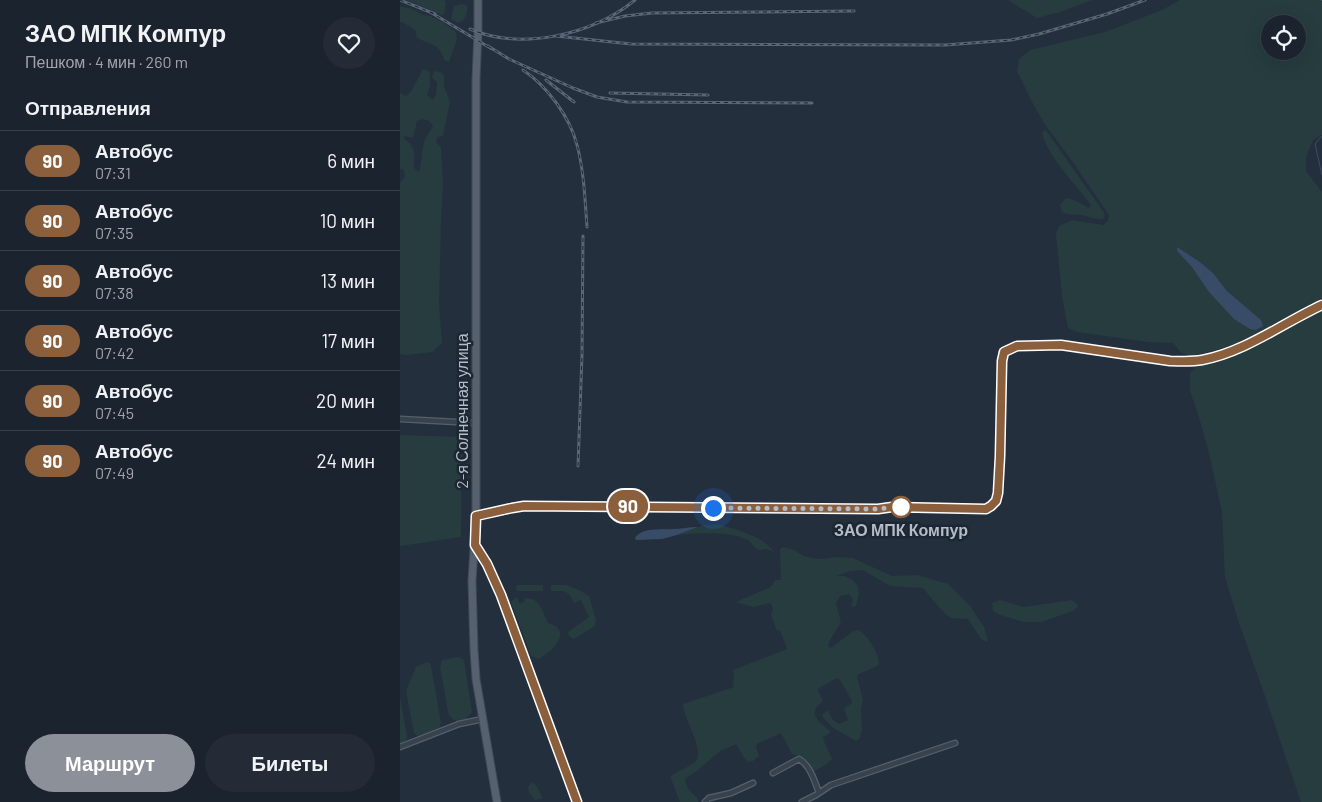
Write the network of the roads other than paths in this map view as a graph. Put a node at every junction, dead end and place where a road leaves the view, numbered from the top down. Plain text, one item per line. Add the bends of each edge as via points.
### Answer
1 (478, 0) edge
2 (1322, 305) edge
3 (400, 419) edge
4 (475, 423) junction
5 (476, 516) junction
6 (475, 545) junction
7 (483, 719) junction
8 (956, 743) dead end
9 (400, 747) edge
10 (773, 773) dead end
11 (752, 783) dead end
12 (819, 793) junction
13 (497, 802) edge
14 (577, 802) edge
15 (705, 802) edge
16 (802, 802) edge

1 - 4 main road, 2-я Солнечная улица
2 - 5 street via 1247,344 1203,360 1170,361 1061,345 1017,346 1004,352 998,493 996,501 986,509 524,506
3 - 4 street
4 - 5 main road, 2-я Солнечная улица
5 - 6 main road, 2-я Солнечная улица
6 - 7 main road, 2-я Солнечная улица via 472,581 474,643
6 - 14 main road via 501,595
7 - 9 street via 459,724
7 - 13 main road, 2-я Солнечная улица
8 - 12 street via 831,785
10 - 12 street via 799,759 812,775
11 - 15 street
12 - 16 street

